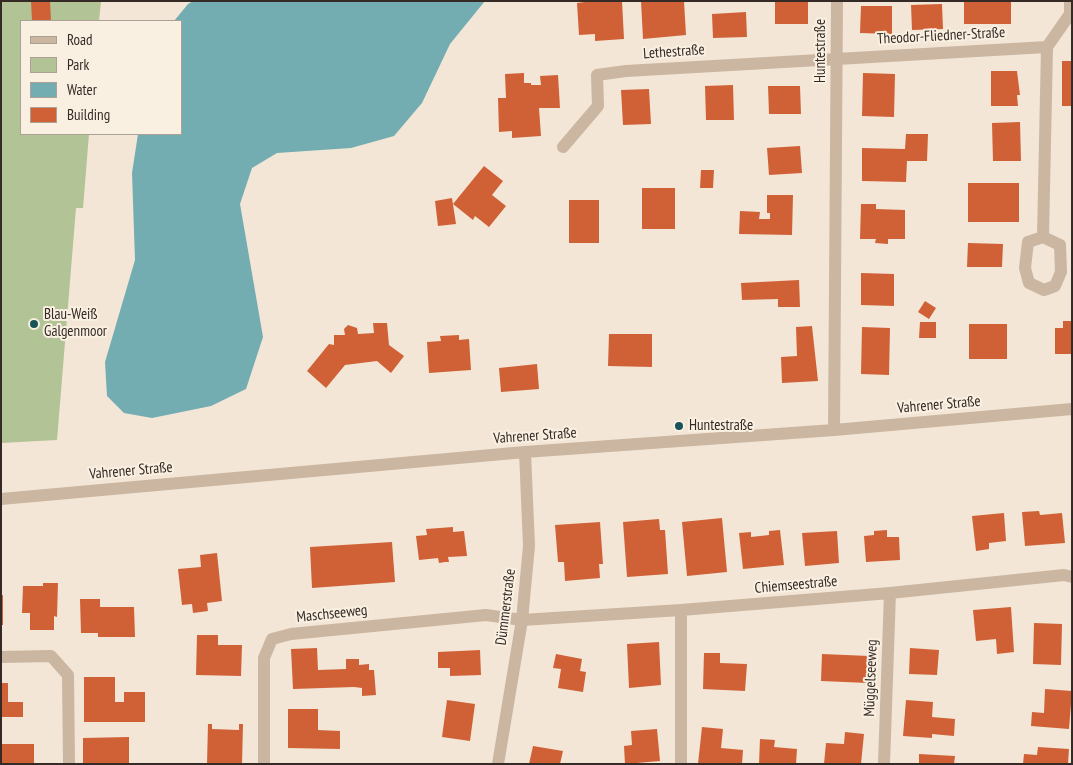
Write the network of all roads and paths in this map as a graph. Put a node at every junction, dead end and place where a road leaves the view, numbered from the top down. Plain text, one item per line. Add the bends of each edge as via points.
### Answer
1 (837, 1) edge
2 (1070, 1) edge
3 (1047, 47) junction
4 (837, 58) junction
5 (563, 147) dead end
6 (1043, 237) dead end
7 (1072, 409) edge
8 (834, 430) junction
9 (525, 452) junction
10 (1, 499) edge
11 (1072, 577) edge
12 (890, 593) junction
13 (681, 610) junction
14 (522, 620) junction
15 (1, 657) edge
16 (69, 764) edge
17 (264, 764) edge
18 (498, 764) edge
19 (681, 764) edge
20 (884, 764) edge

1 - 4 street, Huntestraße
2 - 3 street via 1070,14
3 - 4 street, Theodor-Fliedner-Straße
3 - 6 street
4 - 5 street, Lethestraße via 597,75 598,106
4 - 8 street, Huntestraße
7 - 8 street, Vahrener Straße
8 - 9 street, Vahrener Straße
9 - 10 street, Vahrener Straße
9 - 14 street, Dümmerstraße via 529,546
11 - 12 street, Chiemseestraße via 1064,575
12 - 13 street, Chiemseestraße
12 - 20 street, Müggelseeweg
13 - 14 street, Chiemseestraße
13 - 19 street
14 - 17 street, Maschseeweg via 486,615 272,639 264,658
14 - 18 street, Dümmerstraße
15 - 16 street via 51,656 68,674

